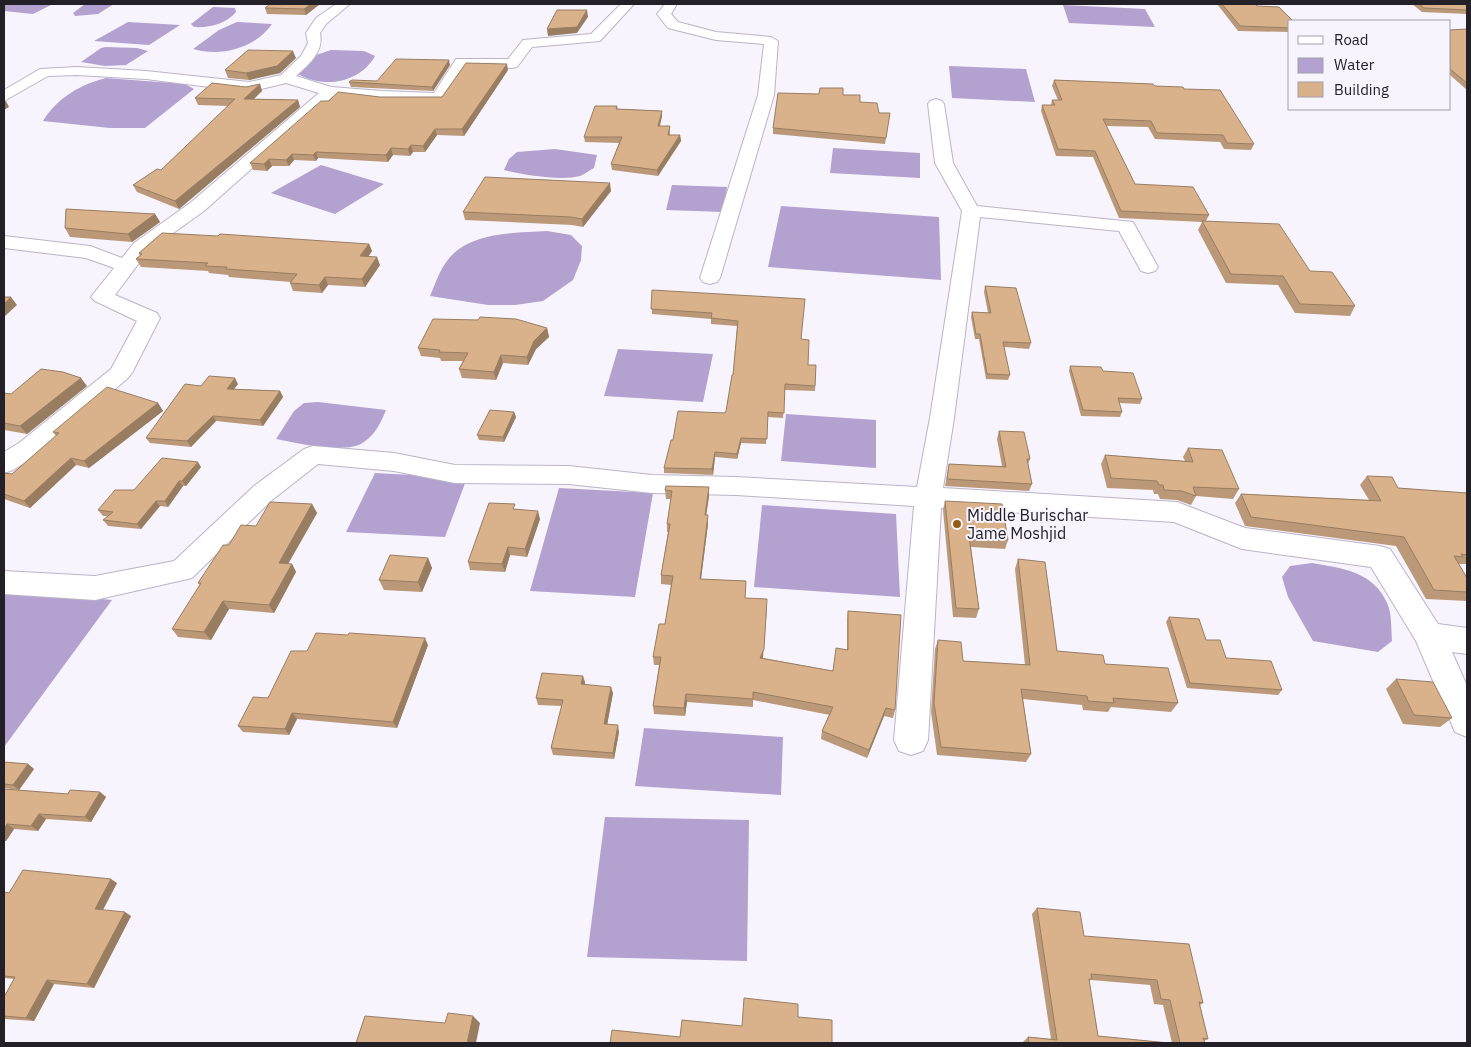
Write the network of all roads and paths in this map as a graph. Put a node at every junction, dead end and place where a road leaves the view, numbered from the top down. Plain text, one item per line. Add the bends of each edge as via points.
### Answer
1 (344, 4) edge
2 (628, 4) edge
3 (634, 4) edge
4 (670, 4) edge
5 (286, 78) junction
6 (330, 91) junction
7 (4, 96) edge
8 (936, 104) dead end
9 (972, 212) junction
10 (4, 242) edge
11 (126, 266) junction
12 (1148, 267) dead end
13 (710, 278) dead end
14 (4, 464) edge
15 (928, 498) junction
16 (4, 583) edge
17 (1429, 636) junction
18 (1467, 641) edge
19 (1467, 722) edge
20 (911, 740) dead end

1 - 5 street via 321,21 312,33 315,43 307,58
2 - 3 street
2 - 6 street via 595,38 528,43 512,64 461,62 439,98
4 - 13 street via 664,14 673,25 716,36 772,41 766,95
5 - 6 street
5 - 7 street via 249,87 146,75 46,72
6 - 11 street via 197,207 141,247
8 - 9 street via 944,162
9 - 12 street via 1126,226
9 - 15 street
10 - 11 street via 90,252
11 - 14 street via 102,297 150,318 120,373 28,449
15 - 16 street via 652,484 569,475 455,474 394,462 313,455 263,493 182,570 95,588
15 - 17 street via 1177,512 1242,538 1380,556
15 - 20 street
17 - 18 street
17 - 19 street

